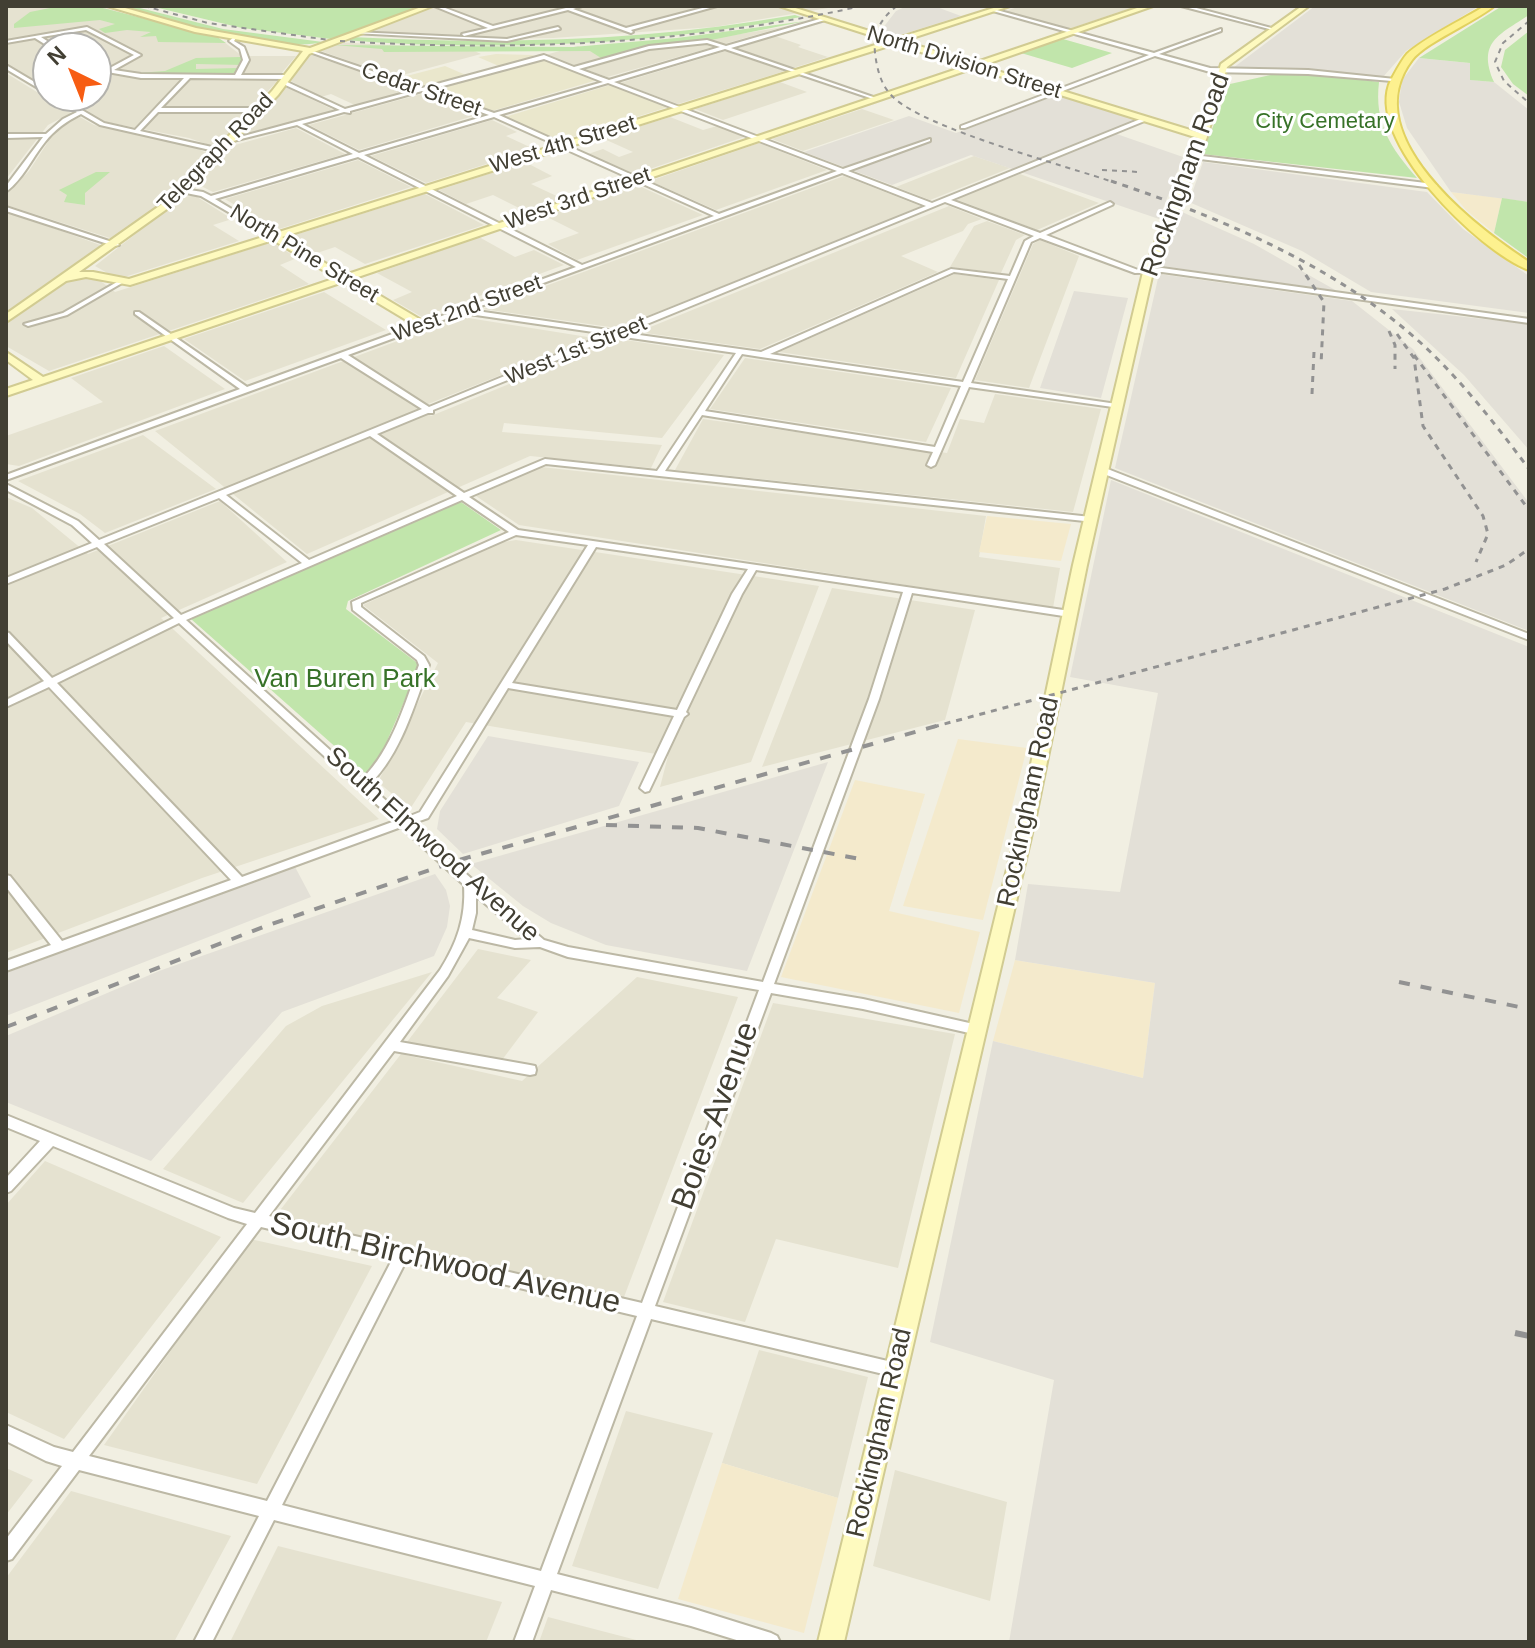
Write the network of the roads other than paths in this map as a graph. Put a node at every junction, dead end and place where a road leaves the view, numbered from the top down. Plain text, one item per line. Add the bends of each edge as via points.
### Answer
1 (110, 6) edge
2 (433, 6) edge
3 (560, 6) edge
4 (580, 6) edge
5 (715, 6) edge
6 (782, 6) edge
7 (1007, 6) edge
8 (1150, 6) edge
9 (1183, 6) edge
10 (1490, 6) edge
11 (1305, 7) edge
12 (568, 9) junction
13 (995, 10) junction
14 (823, 19) junction
15 (493, 28) junction
16 (558, 28) dead end
17 (1273, 29) junction
18 (626, 30) junction
19 (1219, 30) dead end
20 (61, 32) edge
21 (95, 32) edge
22 (1073, 32) junction
23 (355, 33) junction
24 (636, 34) dead end
25 (32, 37) edge
26 (234, 38) junction
27 (453, 38) junction
28 (112, 40) edge
29 (895, 41) junction
30 (6, 42) edge
31 (725, 47) junction
32 (309, 50) junction
33 (1156, 55) junction
34 (973, 66) junction
35 (6, 67) edge
36 (576, 68) junction
37 (112, 69) edge
38 (1222, 71) junction
39 (112, 72) edge
40 (796, 72) junction
41 (189, 76) junction
42 (237, 77) junction
43 (285, 79) junction
44 (1392, 79) junction
45 (610, 81) junction
46 (32, 83) edge
47 (424, 90) junction
48 (1057, 92) junction
49 (874, 99) junction
50 (682, 108) junction
51 (157, 110) junction
52 (257, 110) junction
53 (80, 112) joint
54 (348, 112) junction
55 (494, 115) junction
56 (1145, 119) junction
57 (300, 125) junction
58 (963, 127) dead end
59 (137, 131) junction
60 (44, 135) junction
61 (6, 136) edge
62 (1203, 137) junction
63 (759, 138) junction
64 (928, 140) dead end
65 (227, 142) junction
66 (561, 146) junction
67 (219, 150) junction
68 (359, 155) junction
69 (1194, 157) junction
70 (842, 170) junction
71 (636, 180) junction
72 (1434, 186) junction
73 (7, 188) edge
74 (425, 188) junction
75 (183, 191) junction
76 (210, 198) junction
77 (945, 200) junction
78 (1110, 204) dead end
79 (933, 206) junction
80 (6, 209) edge
81 (718, 216) junction
82 (499, 226) junction
83 (1038, 235) junction
84 (273, 236) junction
85 (116, 245) junction
86 (581, 267) junction
87 (1529, 267) edge
88 (91, 268) junction
89 (1148, 272) junction
90 (344, 278) junction
91 (1013, 278) junction
92 (119, 283) junction
93 (460, 311) junction
94 (137, 313) dead end
95 (6, 319) edge
96 (1529, 321) edge
97 (28, 324) dead end
98 (422, 325) junction
99 (618, 334) junction
100 (169, 337) junction
101 (740, 352) junction
102 (6, 355) edge
103 (342, 355) junction
104 (760, 355) junction
105 (41, 381) junction
106 (966, 385) junction
107 (246, 390) junction
108 (6, 393) edge
109 (1117, 406) junction
110 (430, 411) junction
111 (699, 412) junction
112 (372, 434) junction
113 (938, 450) junction
114 (931, 465) dead end
115 (1102, 470) junction
116 (660, 472) junction
117 (6, 478) edge
118 (6, 487) edge
119 (221, 495) junction
120 (462, 495) junction
121 (1091, 520) junction
122 (515, 532) junction
123 (594, 543) junction
124 (98, 544) junction
125 (307, 563) junction
126 (754, 566) junction
127 (6, 581) edge
128 (908, 590) junction
129 (1070, 614) junction
130 (180, 619) junction
131 (6, 635) edge
132 (1529, 637) edge
133 (50, 682) junction
134 (507, 685) junction
135 (6, 704) edge
136 (683, 714) junction
137 (363, 785) junction
138 (645, 788) dead end
139 (407, 823) junction
140 (6, 879) edge
141 (238, 880) junction
142 (470, 884) junction
143 (466, 933) junction
144 (540, 943) junction
145 (59, 946) junction
146 (6, 966) edge
147 (764, 988) junction
148 (978, 1030) junction
149 (391, 1045) junction
150 (530, 1070) dead end
151 (6, 1121) edge
152 (51, 1139) junction
153 (6, 1187) edge
154 (258, 1220) junction
155 (402, 1254) junction
156 (644, 1312) junction
157 (896, 1370) junction
158 (6, 1433) edge
159 (76, 1461) junction
160 (271, 1513) junction
161 (6, 1553) edge
162 (544, 1583) junction
163 (203, 1642) edge
164 (523, 1642) edge
165 (771, 1642) edge
166 (831, 1642) edge

1 - 26 street, Cedar Street
2 - 15 street
2 - 23 street
3 - 12 street
4 - 12 street
5 - 18 street
6 - 14 street, North Division Street
7 - 13 street, West 4th Street
8 - 22 street, West 3rd Street
9 - 17 street
10 - 44 main road via 1410,56
11 - 17 street, Rockingham Road
12 - 15 street
12 - 18 street
13 - 22 street
13 - 29 street, West 4th Street
14 - 29 street, North Division Street
14 - 31 street
15 - 27 street
16 - 27 street via 507,40
17 - 38 street, Rockingham Road
18 - 24 street
19 - 33 street
20 - 21 street
22 - 33 street
22 - 34 street, West 3rd Street
23 - 27 street
23 - 32 street
25 - 30 street
26 - 32 street, Cedar Street
26 - 42 street via 231,41 242,48 246,60
28 - 37 street via 138,55
29 - 34 street, North Division Street
29 - 40 street, West 4th Street
31 - 36 street via 707,41 676,43
31 - 40 street
31 - 45 street
32 - 43 street, Telegraph Road
32 - 47 street, Cedar Street
33 - 38 street
33 - 48 street
34 - 48 street, North Division Street
34 - 49 street, West 3rd Street
35 - 46 street
36 - 45 street
36 - 47 street via 544,57
38 - 44 street
38 - 62 street, Rockingham Road
39 - 41 street
40 - 49 street
40 - 50 street, West 4th Street
41 - 42 street
41 - 51 street
42 - 43 street
43 - 52 street, Telegraph Road
43 - 54 street
44 - 72 main road via 1388,96 1398,136
45 - 50 street
45 - 55 street
47 - 54 street
47 - 55 street, Cedar Street
48 - 56 street, North Division Street
48 - 58 street
49 - 63 street, West 3rd Street
50 - 63 street
50 - 66 street, West 4th Street
51 - 52 street
51 - 59 street
52 - 65 street, Telegraph Road
53 - 59 street via 102,124
53 - 60 street
54 - 57 street
55 - 66 street, Cedar Street
55 - 68 street
56 - 62 street, North Division Street
56 - 77 street, West 1st Street
57 - 65 street
57 - 68 street
59 - 67 street
60 - 61 street
60 - 73 street
62 - 69 street, Rockingham Road
63 - 70 street
63 - 71 street, West 3rd Street
64 - 70 street, West 2nd Street
65 - 67 street, Telegraph Road
66 - 71 street, Cedar Street
66 - 74 street, West 4th Street
67 - 75 street, Telegraph Road
68 - 74 street
68 - 76 street
69 - 72 street
69 - 89 street, Rockingham Road
70 - 79 street
70 - 81 street, West 2nd Street
71 - 81 street, Cedar Street
71 - 82 street, West 3rd Street
72 - 87 main road via 1473,228
74 - 82 street
74 - 84 street, West 4th Street
75 - 76 street, North Pine Street
75 - 85 street, Telegraph Road
76 - 84 street, North Pine Street
77 - 79 street, West 1st Street
77 - 83 street
78 - 83 street
79 - 99 street, West 1st Street
80 - 85 street
81 - 86 street, West 2nd Street
82 - 86 street
82 - 90 street, West 3rd Street
83 - 89 street via 1129,270
83 - 91 street via 1028,241
84 - 90 street, North Pine Street
84 - 92 street, West 4th Street
85 - 88 street, Telegraph Road
86 - 93 street, West 2nd Street
88 - 92 street
88 - 95 street
89 - 96 street
89 - 109 street, Rockingham Road
90 - 98 street, North Pine Street
90 - 100 street, West 3rd Street
91 - 104 street via 953,270
91 - 106 street
92 - 97 street via 65,314
93 - 98 street, West 2nd Street
93 - 99 street
94 - 100 street
98 - 103 street, West 2nd Street
99 - 101 street
99 - 110 street, West 1st Street
100 - 105 street, West 3rd Street
100 - 107 street
101 - 104 street
101 - 111 street
102 - 105 street
103 - 107 street, West 2nd Street
103 - 110 street
104 - 106 street
105 - 108 street, West 3rd Street
106 - 109 street
106 - 113 street
107 - 117 street, West 2nd Street
109 - 115 street, Rockingham Road
110 - 112 street, West 1st Street
111 - 113 street
111 - 116 street
112 - 119 street, West 1st Street
112 - 120 street
113 - 114 street
115 - 121 street, Rockingham Road
115 - 132 street
116 - 120 street via 545,461
116 - 121 street
118 - 124 street, South Elmwood Avenue via 75,523
119 - 124 street, West 1st Street
119 - 125 street
120 - 122 street
120 - 125 street
121 - 129 street, Rockingham Road
122 - 123 street
122 - 137 street via 360,600 356,608 424,665 403,721 373,778
123 - 126 street
123 - 134 street
124 - 127 street, West 1st Street
124 - 130 street, South Elmwood Avenue
125 - 130 street
126 - 128 street
126 - 136 street
128 - 129 street
128 - 147 street, Boies Avenue via 874,699
129 - 148 street, Rockingham Road
130 - 133 street
130 - 137 street, South Elmwood Avenue
131 - 133 street
133 - 135 street
133 - 141 street
134 - 136 street
134 - 139 street via 424,815
136 - 138 street
137 - 139 street, South Elmwood Avenue
139 - 141 street
139 - 142 street, South Elmwood Avenue
140 - 145 street
141 - 145 street
142 - 143 street
142 - 144 street, South Elmwood Avenue
143 - 144 street via 515,944
143 - 149 street via 458,953
144 - 147 street, South Elmwood Avenue
145 - 146 street
147 - 148 street, South Elmwood Avenue
147 - 156 street, Boies Avenue
148 - 157 street, Rockingham Road
149 - 150 street
149 - 154 street
151 - 152 street, South Birchwood Avenue
152 - 153 street
152 - 154 street, South Birchwood Avenue
154 - 155 street, South Birchwood Avenue
154 - 159 street
155 - 156 street, South Birchwood Avenue
155 - 160 street
156 - 157 street, South Birchwood Avenue
156 - 162 street, Boies Avenue
157 - 166 street, Rockingham Road
158 - 159 street
159 - 160 street
159 - 161 street
160 - 162 street
160 - 163 street
162 - 164 street, Boies Avenue
162 - 165 street via 691,1617

